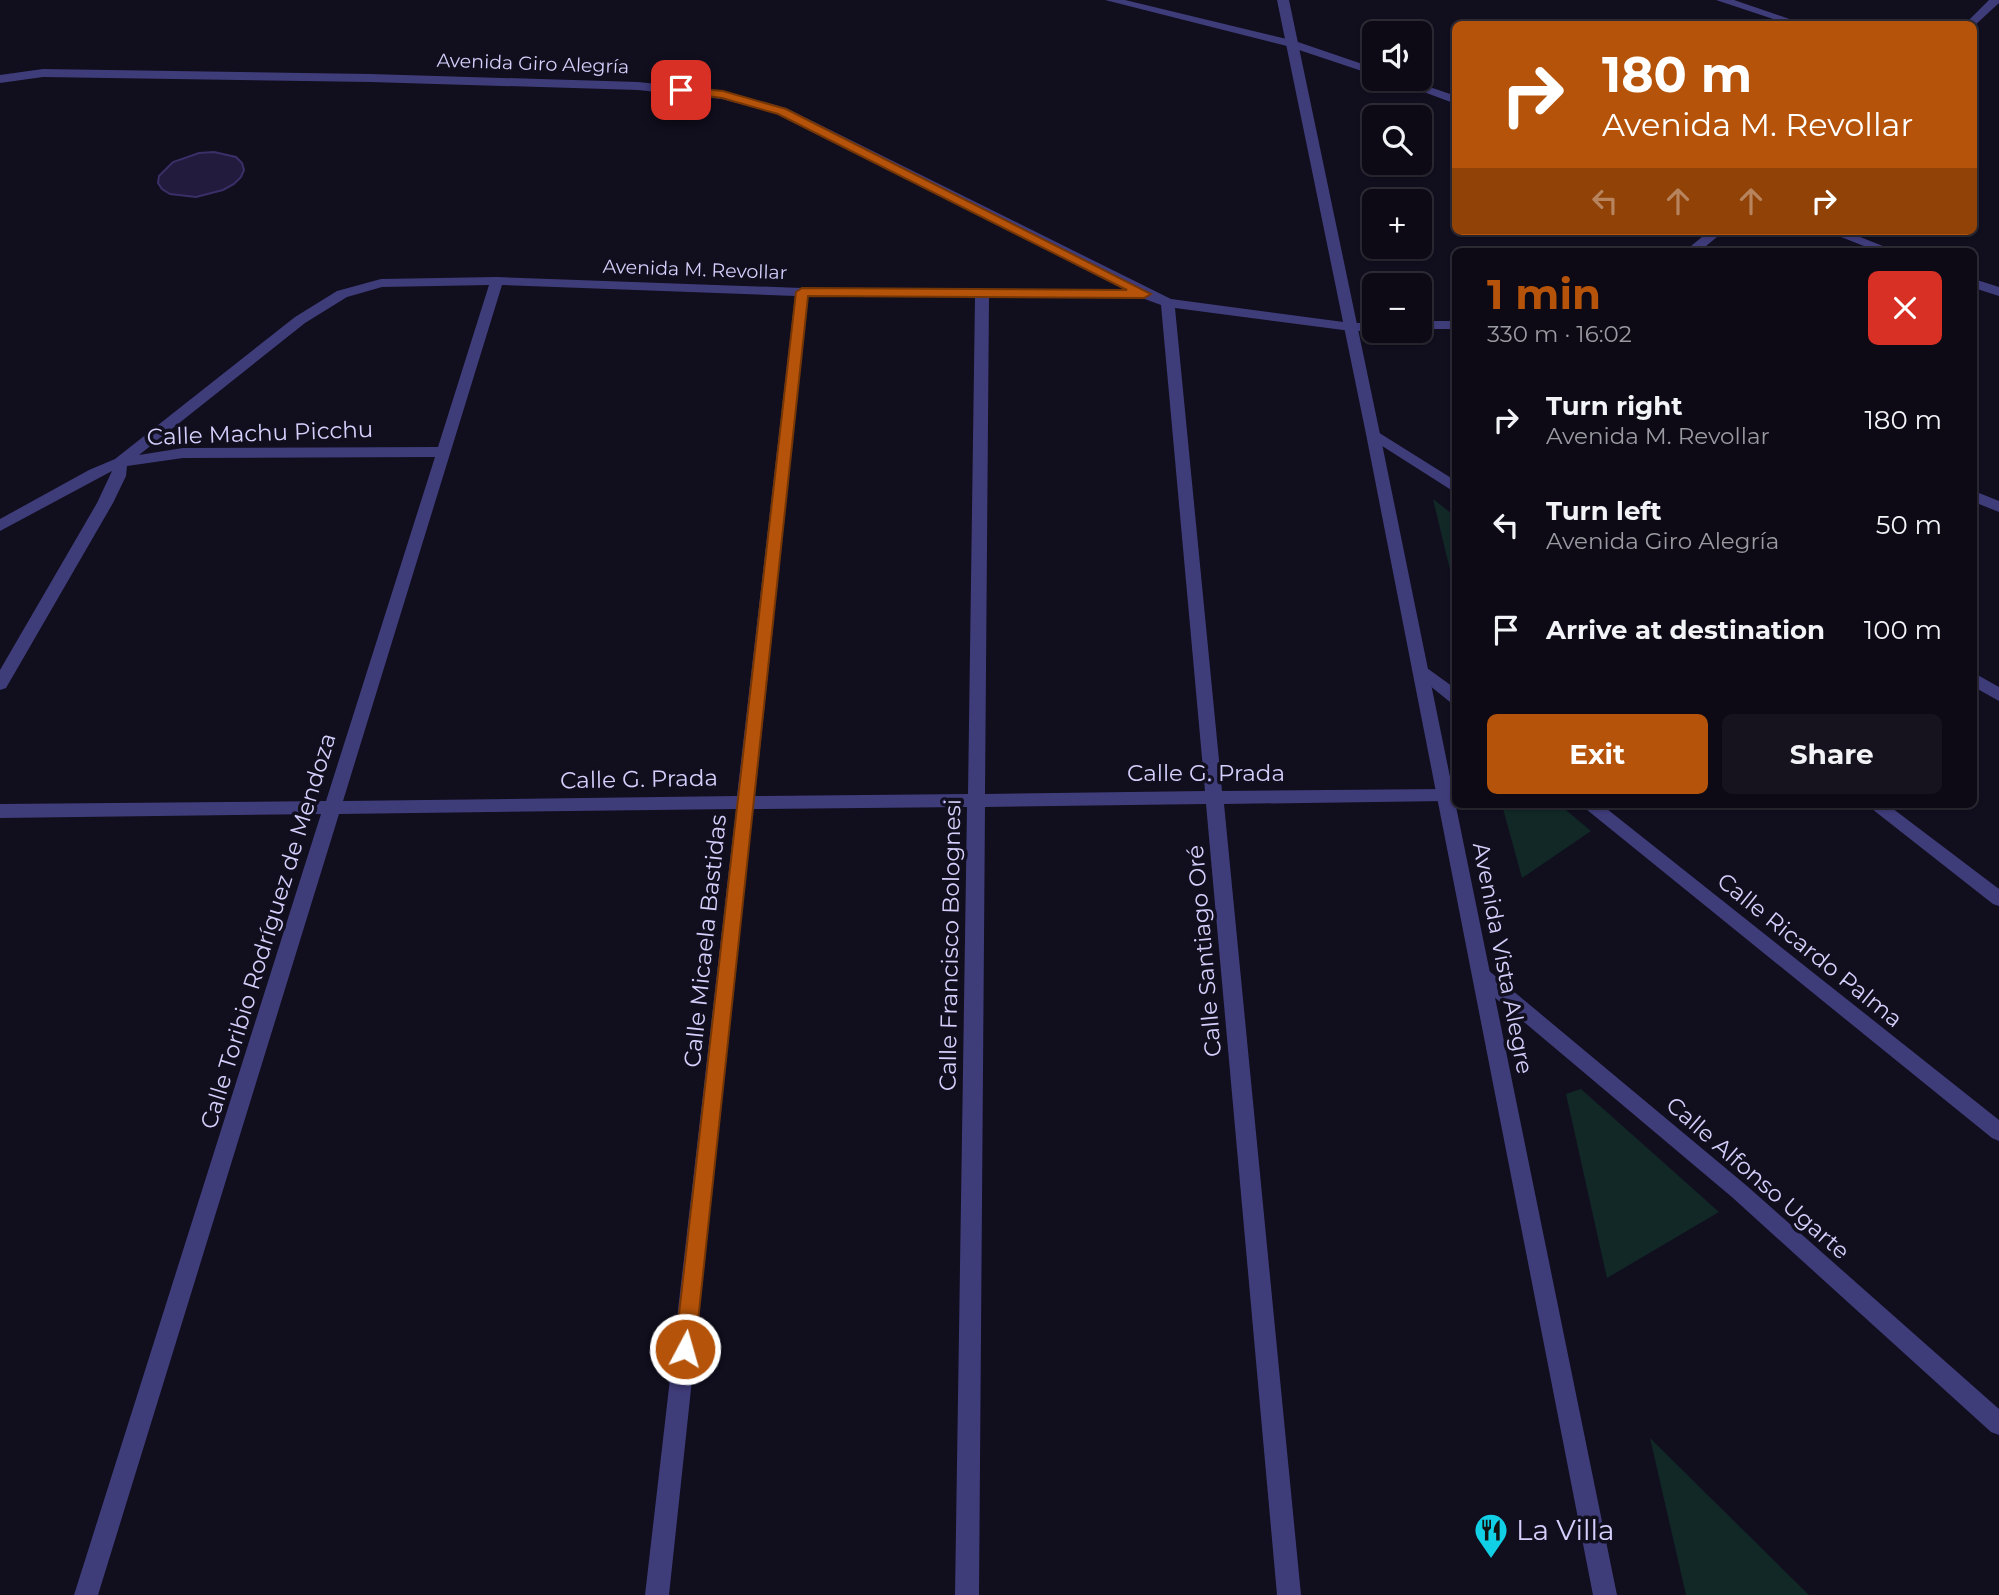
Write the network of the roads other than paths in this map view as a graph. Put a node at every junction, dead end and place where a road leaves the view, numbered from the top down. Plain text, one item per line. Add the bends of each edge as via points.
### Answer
1 (1111, 0) edge
2 (1283, 0) edge
3 (1722, 0) edge
4 (1996, 0) edge
5 (1788, 21) edge
6 (1973, 21) edge
7 (1291, 43) junction
8 (1362, 68) edge
9 (0, 79) edge
10 (1430, 91) edge
11 (1452, 99) edge
12 (1712, 235) edge
13 (1844, 235) edge
14 (1695, 248) edge
15 (1880, 248) edge
16 (497, 281) junction
17 (1977, 283) edge
18 (802, 292) junction
19 (1999, 292) edge
20 (1144, 294) junction
21 (982, 295) junction
22 (1168, 303) junction
23 (1452, 324) edge
24 (1432, 325) edge
25 (1352, 327) junction
26 (1362, 327) edge
27 (1373, 434) junction
28 (443, 452) junction
29 (121, 463) junction
30 (1452, 485) edge
31 (1977, 497) edge
32 (1999, 507) edge
33 (0, 526) edge
34 (1420, 669) junction
35 (0, 684) edge
36 (1452, 695) edge
37 (1446, 795) junction
38 (1214, 798) junction
39 (976, 800) junction
40 (745, 803) junction
41 (333, 807) junction
42 (1594, 808) edge
43 (1880, 808) edge
44 (0, 811) edge
45 (1999, 899) edge
46 (1480, 975) junction
47 (1999, 1132) edge
48 (1999, 1424) edge
49 (86, 1595) edge
50 (657, 1595) edge
51 (967, 1595) edge
52 (1289, 1595) edge
53 (1605, 1595) edge

1 - 7 street
2 - 7 street, Avenida Vista Alegre
3 - 5 street
4 - 6 street
7 - 8 street
7 - 25 street, Avenida Vista Alegre
9 - 20 street, Avenida Giro Alegría via 43,73 370,78 638,86 723,95 782,111
10 - 11 street
12 - 14 street
13 - 15 street
16 - 18 street, Avenida M. Revollar
16 - 28 street, Calle Toribio Rodríguez de Mendoza
16 - 29 street, Avenida M. Revollar via 381,283 342,294 300,320
17 - 19 street
18 - 21 street, Avenida M. Revollar
18 - 40 street, Calle Micaela Bastidas
20 - 21 street, Avenida M. Revollar
20 - 22 street, Avenida Giro Alegría
21 - 39 street, Calle Francisco Bolognesi
22 - 25 street, Avenida Giro Alegría
22 - 38 street, Calle Santiago Oré
23 - 24 street
25 - 26 street, Avenida Giro Alegría
25 - 27 street, Avenida Vista Alegre
27 - 30 street
27 - 34 street, Avenida Vista Alegre
28 - 29 street, Calle Machu Picchu via 183,453
28 - 41 street, Calle Toribio Rodríguez de Mendoza
29 - 33 street via 94,473
29 - 35 street, Calle Machu Picchu via 105,503
31 - 32 street
34 - 36 street
34 - 37 street, Avenida Vista Alegre
37 - 38 street, Calle G. Prada
37 - 46 street, Avenida Vista Alegre
38 - 39 street, Calle G. Prada
38 - 52 street, Calle Santiago Oré
39 - 40 street, Calle G. Prada
39 - 51 street, Calle Francisco Bolognesi
40 - 41 street, Calle G. Prada
40 - 50 street, Calle Micaela Bastidas
41 - 44 street, Calle G. Prada
41 - 49 street, Calle Toribio Rodríguez de Mendoza
42 - 47 street, Calle Ricardo Palma
43 - 45 street
46 - 48 street, Calle Alfonso Ugarte via 1740,1192
46 - 53 street, Avenida Vista Alegre

